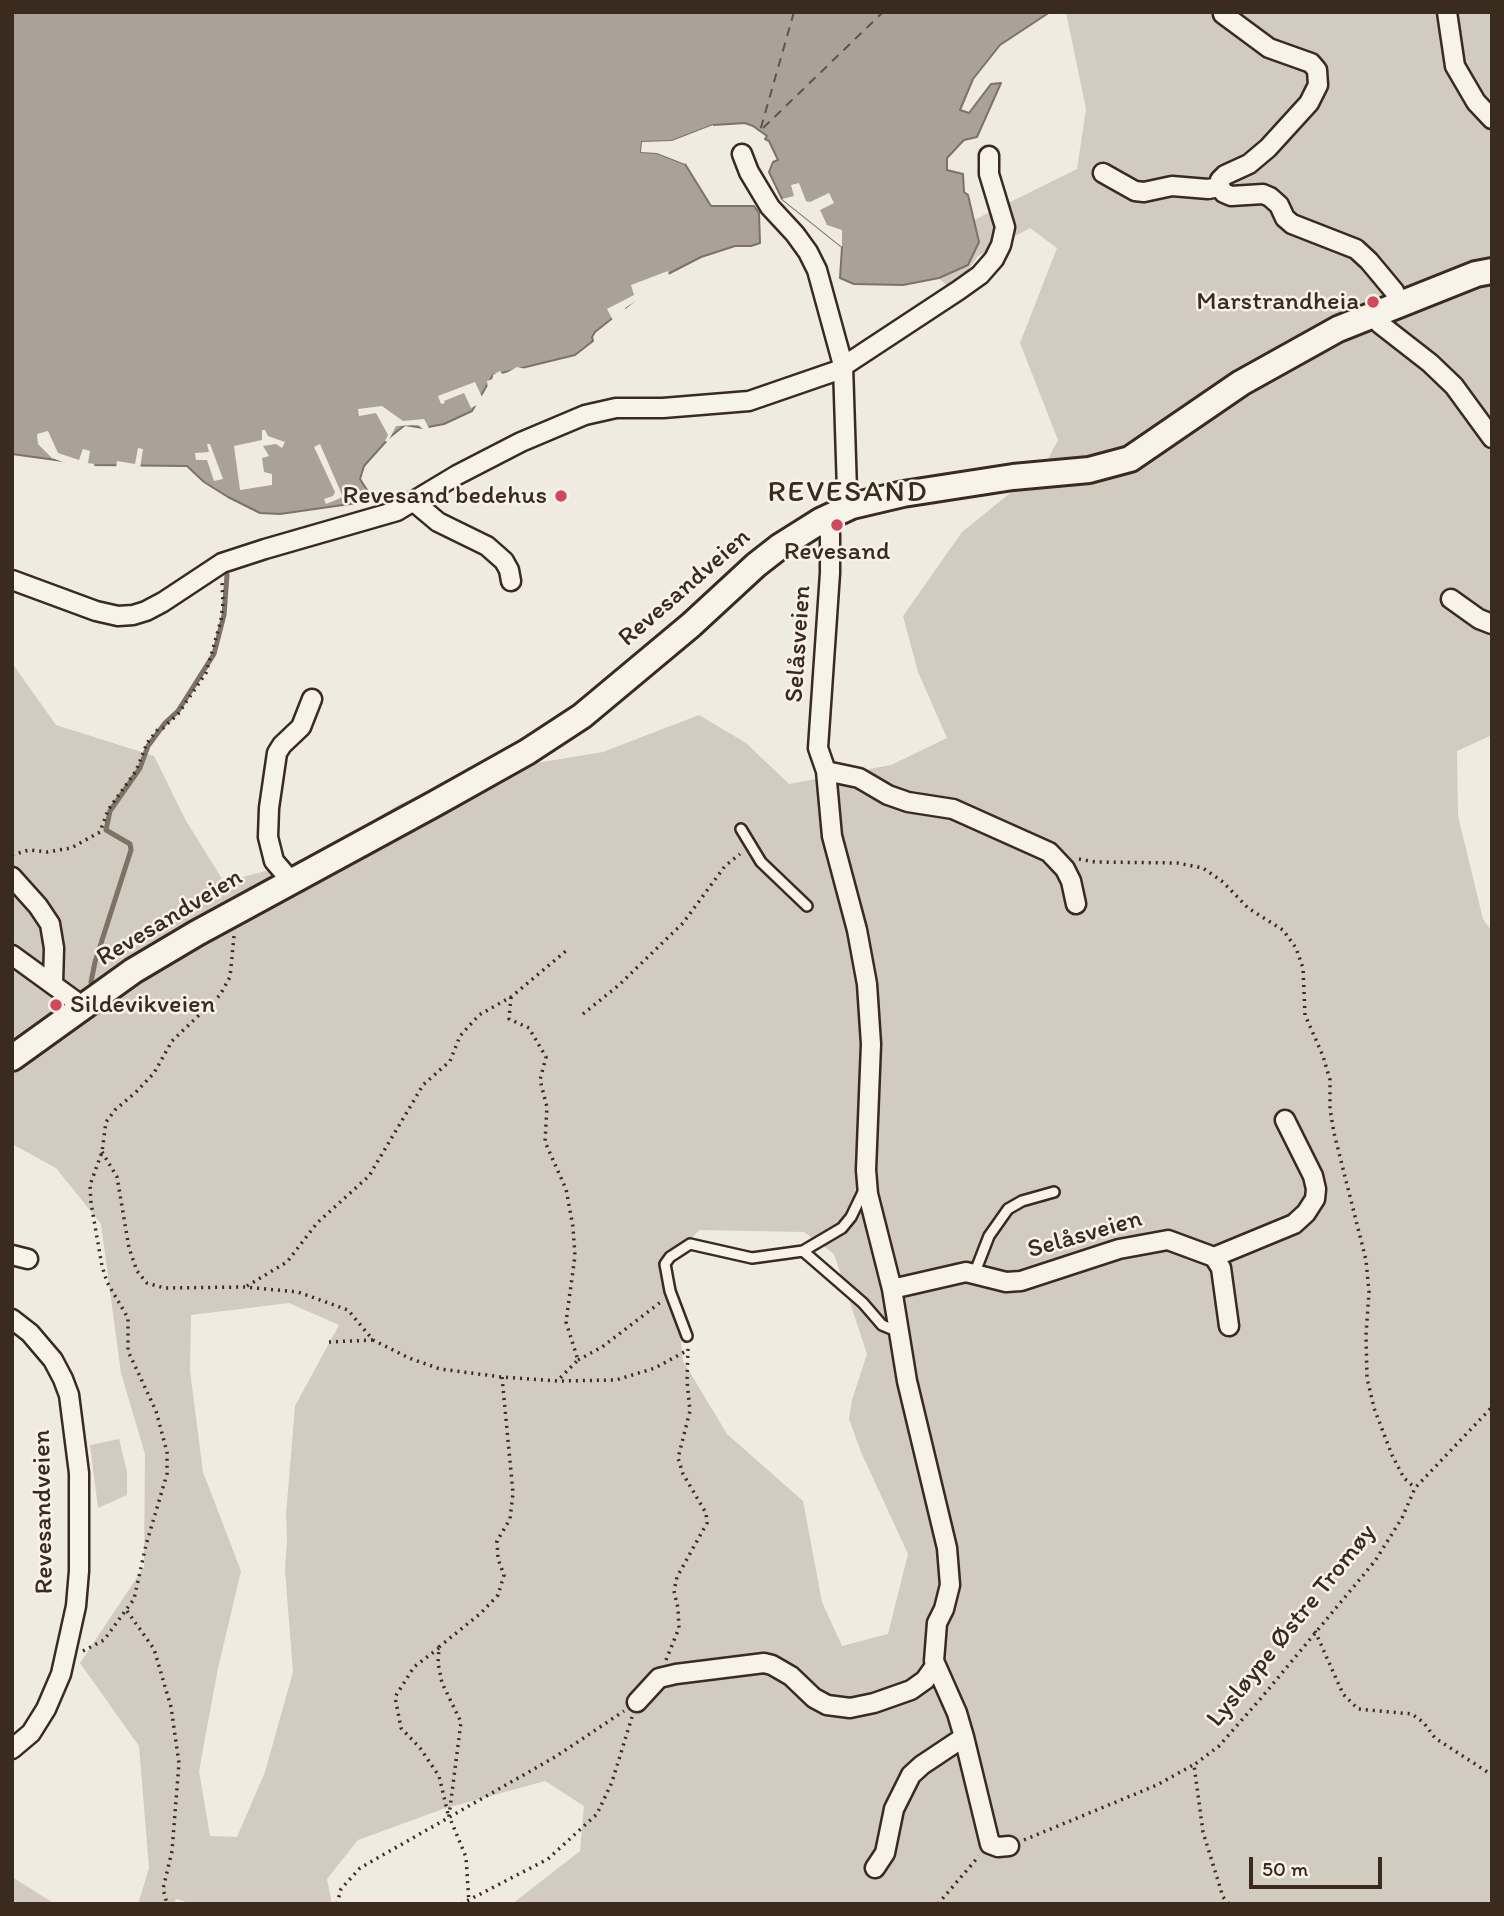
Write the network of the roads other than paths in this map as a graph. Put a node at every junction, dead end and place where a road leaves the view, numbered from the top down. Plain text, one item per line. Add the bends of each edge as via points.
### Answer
1 (1447, 12) edge
2 (1223, 14) dead end
3 (1492, 119) edge
4 (742, 155) dead end
5 (989, 156) dead end
6 (1103, 173) dead end
7 (1220, 187) junction
8 (1492, 271) edge
9 (1400, 303) junction
10 (1373, 315) junction
11 (843, 365) junction
12 (1492, 438) edge
13 (413, 501) junction
14 (852, 506) junction
15 (822, 520) junction
16 (12, 580) edge
17 (512, 581) dead end
18 (1451, 599) dead end
19 (1492, 624) edge
20 (312, 699) dead end
21 (826, 771) junction
22 (741, 829) dead end
23 (12, 877) edge
24 (291, 881) junction
25 (1076, 904) dead end
26 (807, 906) dead end
27 (12, 955) edge
28 (53, 984) junction
29 (79, 1008) junction
30 (12, 1058) edge
31 (1285, 1121) dead end
32 (867, 1183) junction
33 (1054, 1192) dead end
34 (803, 1251) junction
35 (1214, 1257) junction
36 (975, 1272) junction
37 (892, 1289) junction
38 (12, 1319) edge
39 (1229, 1326) dead end
40 (899, 1332) junction
41 (687, 1336) road end
42 (935, 1666) junction
43 (637, 1702) road end
44 (964, 1737) junction
45 (12, 1749) edge
46 (1009, 1846) road end
47 (875, 1868) dead end

1 - 3 street via 1455,65 1476,102
2 - 7 street via 1269,48 1311,63 1317,70 1318,85 1309,103 1268,148 1225,175
4 - 11 street via 770,208 795,234 817,270
5 - 11 street via 989,174 1005,227 994,259 959,290
6 - 7 street via 1135,191
7 - 9 street via 1231,196 1270,197 1292,224 1356,249
8 - 9 main road, Revesandveien
9 - 10 main road, Revesandveien
10 - 12 street via 1454,386
10 - 14 main road, Revesandveien via 1338,329 1241,383 1130,459 1111,466 942,487
11 - 13 street via 815,380 749,401 616,408 585,415 521,442
11 - 14 street via 847,491
13 - 16 street via 397,511 218,566 146,611 118,616 96,611
13 - 17 street via 438,522 487,546 504,561
14 - 15 main road, Revesandveien
15 - 21 street, Selåsveien via 830,534 831,573 818,748
15 - 24 main road, Revesandveien via 771,553 582,716 481,778
18 - 19 street
20 - 24 street, Revesandveien via 301,727 277,752 269,808 268,837 274,861
21 - 25 street via 859,778 908,803 953,810 1049,852 1065,869
21 - 32 street, Selåsveien via 832,836 867,984 871,1044
22 - 26 lane via 770,872
23 - 28 street via 50,924
24 - 29 main road, Revesandveien via 133,971
27 - 28 street
28 - 29 street
29 - 30 main road, Revesandveien
31 - 35 street via 1313,1176 1315,1199 1294,1224
32 - 34 lane via 842,1228
32 - 37 street, Selåsveien
33 - 36 lane via 1008,1209 989,1236
34 - 40 lane via 882,1325
34 - 41 lane via 752,1258 690,1244 666,1262 670,1292
35 - 36 street, Selåsveien via 1168,1240 1119,1249 1021,1281 1006,1282
35 - 39 street via 1221,1268
36 - 37 street, Selåsveien
37 - 40 street, Selåsveien
38 - 45 street, Revesandveien via 30,1333 64,1379 79,1473 79,1571 66,1654 46,1709 31,1733
40 - 42 street, Selåsveien via 950,1572 936,1632
42 - 43 street via 911,1690 850,1708 814,1698 791,1676 764,1663 659,1678
42 - 44 street, Selåsveien
44 - 46 street, Selåsveien via 990,1844
44 - 47 street via 911,1775 894,1809 885,1853

